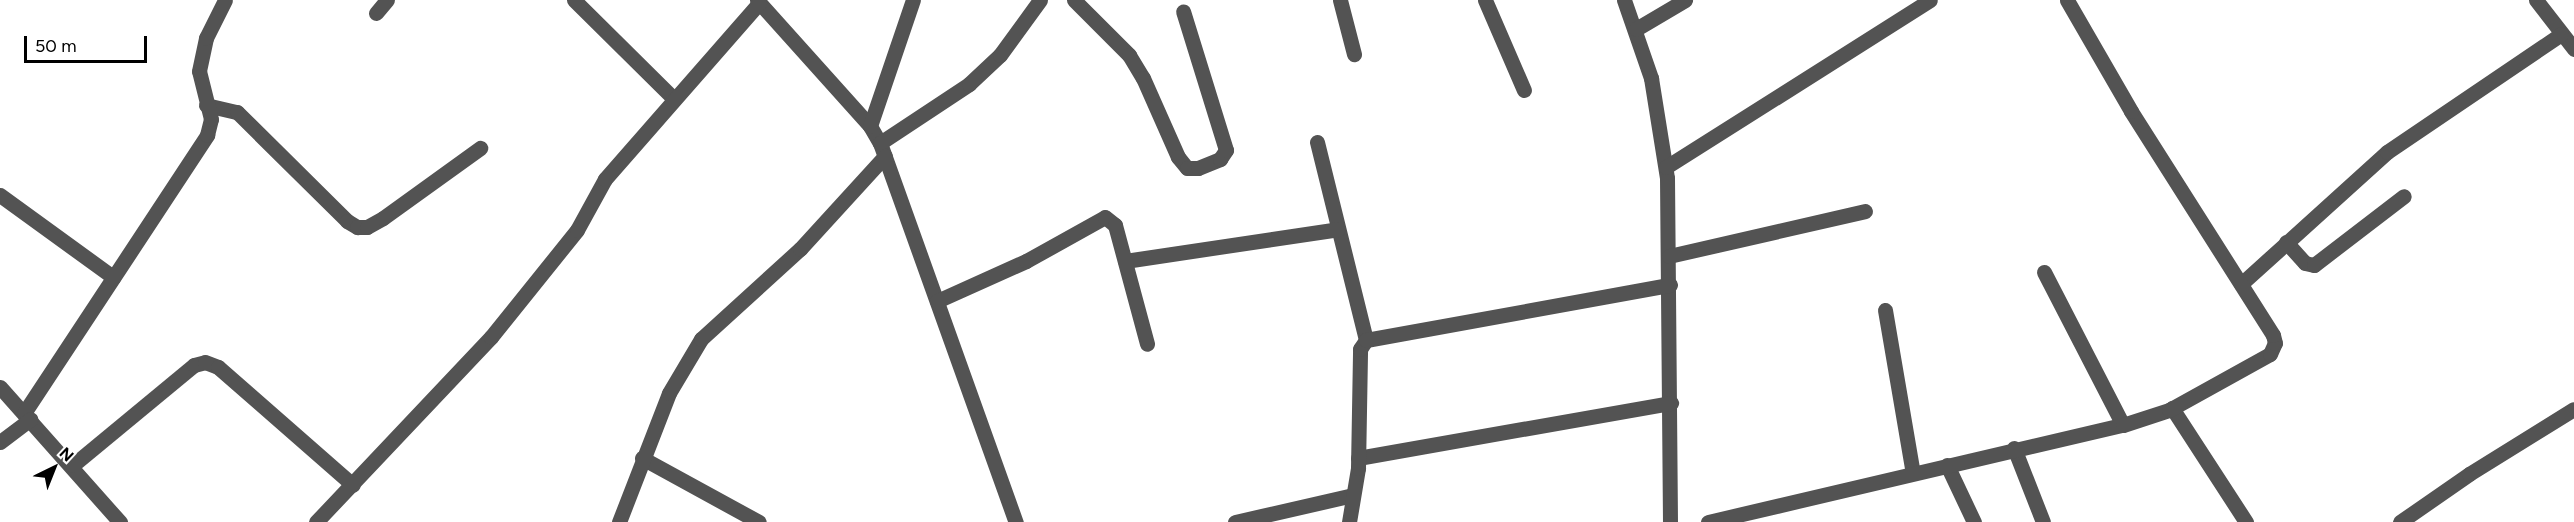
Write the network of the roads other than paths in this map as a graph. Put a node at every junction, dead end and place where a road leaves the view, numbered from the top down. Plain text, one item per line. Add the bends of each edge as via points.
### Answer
1 (225, 0) edge
2 (387, 0) edge
3 (574, 0) edge
4 (913, 0) edge
5 (1040, 0) edge
6 (1074, 0) edge
7 (1340, 0) edge
8 (1485, 0) edge
9 (1624, 0) edge
10 (1685, 0) edge
11 (1930, 0) edge
12 (2067, 0) edge
13 (2536, 0) edge
14 (758, 1) edge
15 (1183, 11) dead end
16 (376, 13) dead end
17 (1636, 29) junction
18 (2561, 33) junction
19 (2574, 49) edge
20 (1354, 54) dead end
21 (1524, 90) dead end
22 (673, 98) junction
23 (206, 105) junction
24 (870, 126) junction
25 (1317, 142) dead end
26 (480, 148) dead end
27 (882, 150) junction
28 (1666, 166) junction
29 (0, 195) edge
30 (2404, 196) dead end
31 (1866, 211) dead end
32 (1338, 229) junction
33 (2286, 242) junction
34 (1669, 255) junction
35 (1125, 261) junction
36 (2044, 272) dead end
37 (113, 277) junction
38 (2241, 284) junction
39 (1670, 285) junction
40 (937, 301) junction
41 (1885, 310) dead end
42 (1366, 340) junction
43 (1147, 344) dead end
44 (0, 387) edge
45 (1671, 403) junction
46 (2172, 408) junction
47 (2574, 409) edge
48 (27, 416) junction
49 (2123, 425) junction
50 (0, 442) edge
51 (2014, 448) junction
52 (642, 458) junction
53 (1358, 458) junction
54 (73, 465) junction
55 (1947, 465) junction
56 (1913, 473) junction
57 (352, 485) junction
58 (1353, 495) junction
59 (121, 520) edge
60 (316, 522) edge
61 (619, 522) edge
62 (759, 522) edge
63 (1016, 522) edge
64 (1234, 522) edge
65 (1349, 522) edge
66 (1671, 522) edge
67 (1708, 522) edge
68 (1974, 522) edge
69 (2043, 522) edge
70 (2246, 522) edge
71 (2400, 522) edge

1 - 23 street via 201,56 200,87
2 - 16 street
3 - 22 street
4 - 24 street
5 - 27 street via 1000,55 969,84
6 - 15 street via 1129,56 1178,157 1187,168 1198,168 1220,159 1226,150
7 - 20 street
8 - 21 street
9 - 17 street
10 - 17 street
11 - 28 street
12 - 38 street via 2131,111
13 - 18 street
14 - 22 street
14 - 24 street
17 - 28 street via 1651,78
18 - 19 street
18 - 33 street via 2386,152
22 - 57 street via 605,179 577,230 491,337
23 - 26 street via 237,112 347,221 357,226 368,227 383,218
23 - 37 street via 211,119 207,135
24 - 27 street
25 - 32 street
27 - 40 street
27 - 52 street via 800,249 701,339 677,375
28 - 34 street
29 - 37 street
30 - 33 street via 2314,265 2305,264
31 - 34 street
32 - 35 street
32 - 42 street
33 - 38 street
34 - 39 street
35 - 40 street via 1115,225 1105,217 1018,265
35 - 43 street
36 - 49 street
37 - 48 street
38 - 46 street via 2273,335 2274,348 2265,358
39 - 42 street
39 - 45 street
40 - 63 street
41 - 56 street
42 - 53 street via 1360,349
44 - 48 street
45 - 53 street
45 - 66 street
46 - 49 street
46 - 70 street
47 - 71 street
48 - 50 street
48 - 54 street
49 - 51 street
51 - 55 street
51 - 69 street
52 - 61 street
52 - 62 street
53 - 58 street
54 - 57 street via 194,365 206,362 218,367
54 - 59 street
55 - 56 street
55 - 68 street
56 - 67 street
57 - 60 street
58 - 64 street
58 - 65 street

